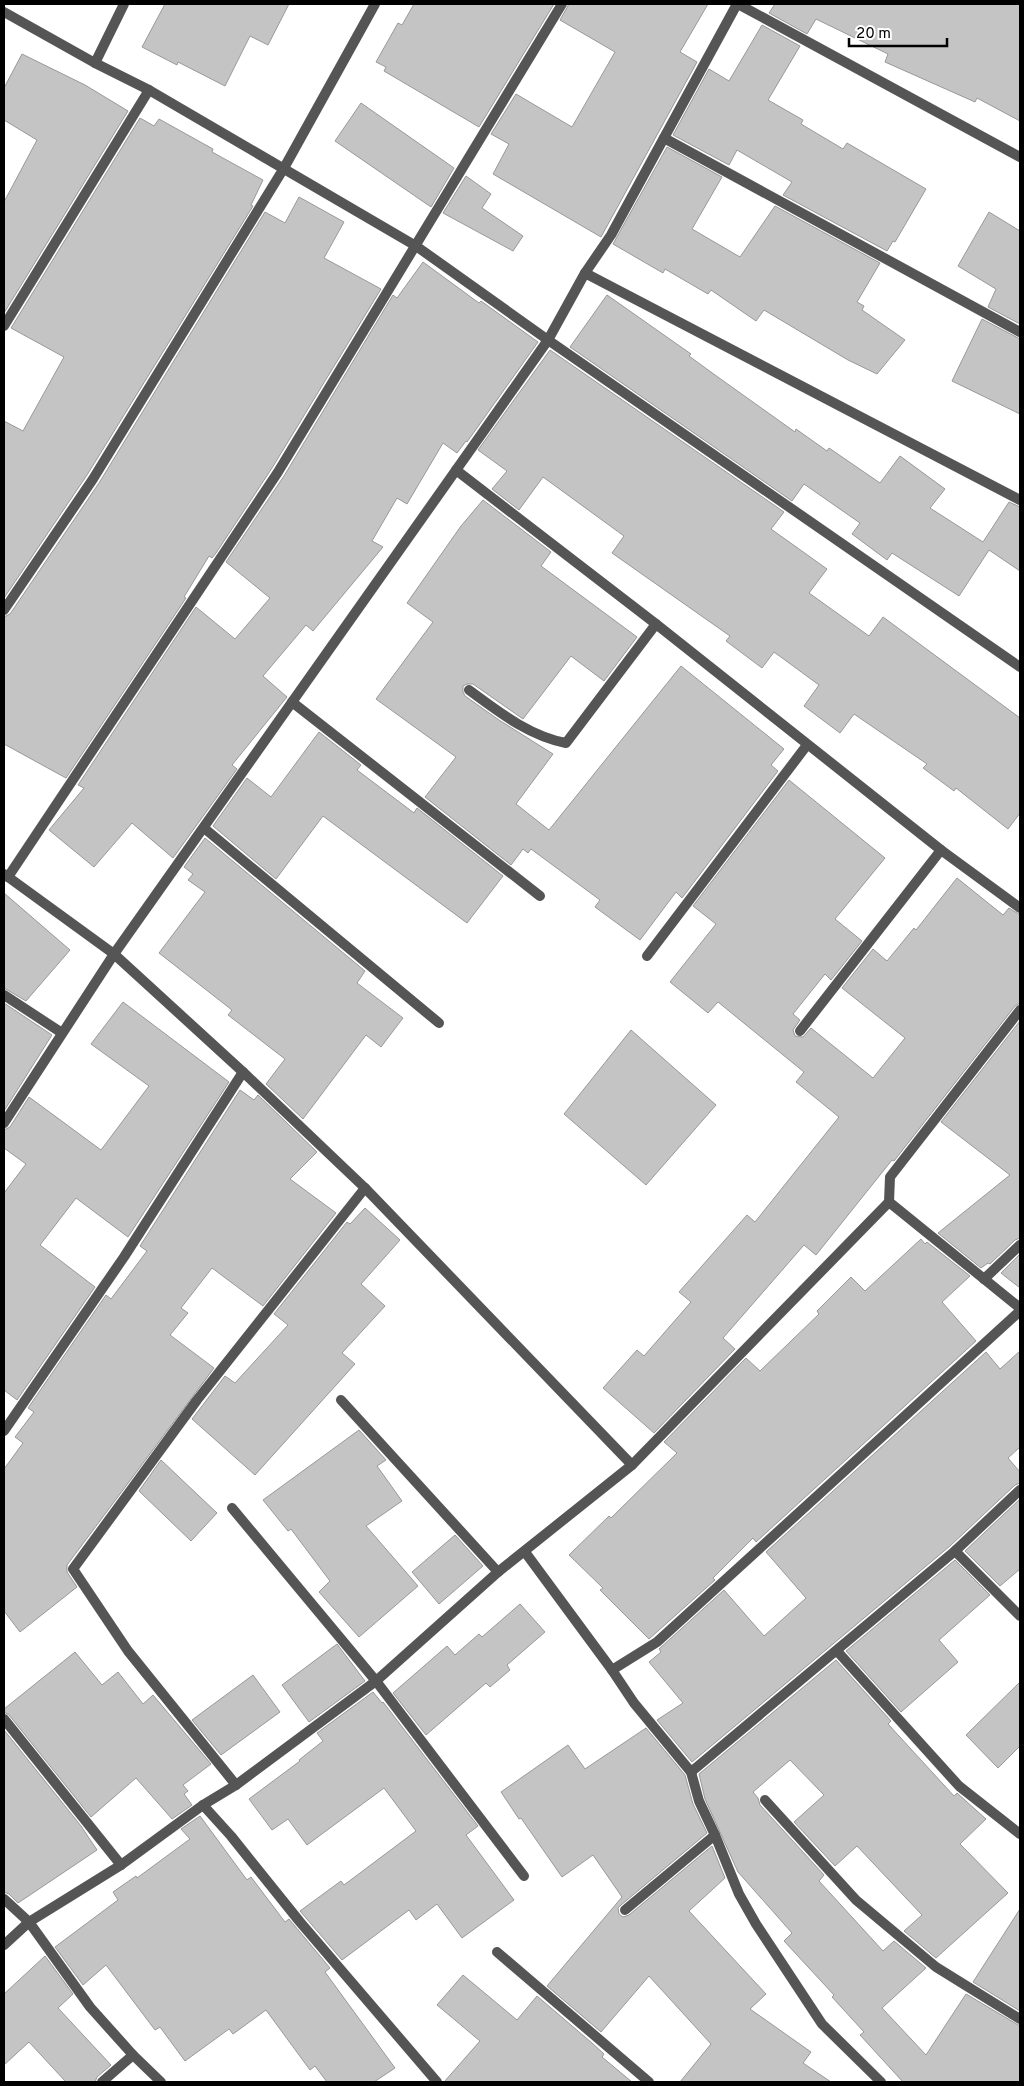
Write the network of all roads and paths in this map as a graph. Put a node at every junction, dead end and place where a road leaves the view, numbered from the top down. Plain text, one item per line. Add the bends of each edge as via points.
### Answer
1 (124, 4) edge
2 (375, 4) edge
3 (562, 4) edge
4 (738, 4) edge
5 (4, 12) edge
6 (95, 63) junction
7 (148, 90) junction
8 (664, 138) junction
9 (1020, 157) edge
10 (284, 168) junction
11 (416, 246) junction
12 (585, 272) junction
13 (4, 326) edge
14 (1020, 332) edge
15 (548, 340) junction
16 (456, 470) junction
17 (1020, 500) edge
18 (4, 610) edge
19 (656, 624) junction
20 (1020, 667) edge
21 (469, 690) dead end
22 (292, 702) junction
23 (807, 745) junction
24 (204, 828) junction
25 (942, 850) junction
26 (6, 876) edge
27 (540, 896) dead end
28 (1020, 908) edge
29 (114, 954) junction
30 (647, 956) dead end
31 (4, 995) edge
32 (1020, 1010) edge
33 (439, 1023) dead end
34 (800, 1031) dead end
35 (62, 1033) junction
36 (243, 1072) junction
37 (4, 1123) edge
38 (365, 1188) junction
39 (889, 1202) junction
40 (1020, 1245) edge
41 (984, 1279) junction
42 (1020, 1310) edge
43 (341, 1400) dead end
44 (4, 1431) edge
45 (632, 1466) junction
46 (1020, 1490) edge
47 (232, 1508) dead end
48 (955, 1551) junction
49 (525, 1552) junction
50 (498, 1572) junction
51 (1020, 1616) edge
52 (837, 1651) junction
53 (612, 1670) junction
54 (376, 1681) junction
55 (4, 1719) edge
56 (692, 1772) junction
57 (236, 1785) junction
58 (765, 1800) dead end
59 (203, 1805) junction
60 (1020, 1834) edge
61 (715, 1835) junction
62 (120, 1865) junction
63 (524, 1876) dead end
64 (4, 1899) edge
65 (625, 1910) dead end
66 (29, 1922) junction
67 (4, 1945) edge
68 (497, 1952) dead end
69 (1020, 2019) edge
70 (133, 2055) junction
71 (102, 2082) edge
72 (161, 2082) edge
73 (437, 2082) edge
74 (648, 2082) edge
75 (881, 2082) edge

1 - 6 street
2 - 10 street
3 - 11 street
4 - 8 street
4 - 9 street
5 - 6 street
6 - 7 street
7 - 10 street
7 - 13 street
8 - 12 street via 611,235
8 - 14 street
10 - 11 street
10 - 18 street via 93,479
11 - 15 street
11 - 26 street via 278,472
12 - 15 street
12 - 17 street
15 - 16 street
15 - 20 street
16 - 19 street
16 - 22 street
19 - 21 street via 566,743 550,740 512,722
19 - 23 street
22 - 24 street
22 - 27 street
23 - 25 street
23 - 30 street
24 - 29 street
24 - 33 street
25 - 28 street
25 - 34 street
26 - 29 street
29 - 35 street
29 - 36 street
31 - 35 street
32 - 39 street via 890,1177
35 - 37 street
36 - 38 street
36 - 44 street via 124,1257
38 - 45 street
38 - 57 street via 197,1400 73,1569 128,1651
39 - 41 street
39 - 45 street
40 - 41 street
41 - 42 street
42 - 53 street via 657,1642
43 - 50 street
45 - 49 street
46 - 48 street
47 - 54 street
48 - 51 street
48 - 52 street
49 - 50 street
49 - 53 street
50 - 54 street
52 - 56 street
52 - 60 street via 959,1786
53 - 56 street via 634,1703
54 - 57 street
54 - 63 street
55 - 62 street
56 - 61 street via 699,1801
57 - 59 street
58 - 69 street via 856,1900 936,1967
59 - 62 street
59 - 73 street
61 - 65 street
61 - 75 street via 739,1894 822,2024
62 - 66 street
64 - 66 street
66 - 67 street
66 - 70 street via 90,2007
68 - 74 street
70 - 71 street
70 - 72 street

